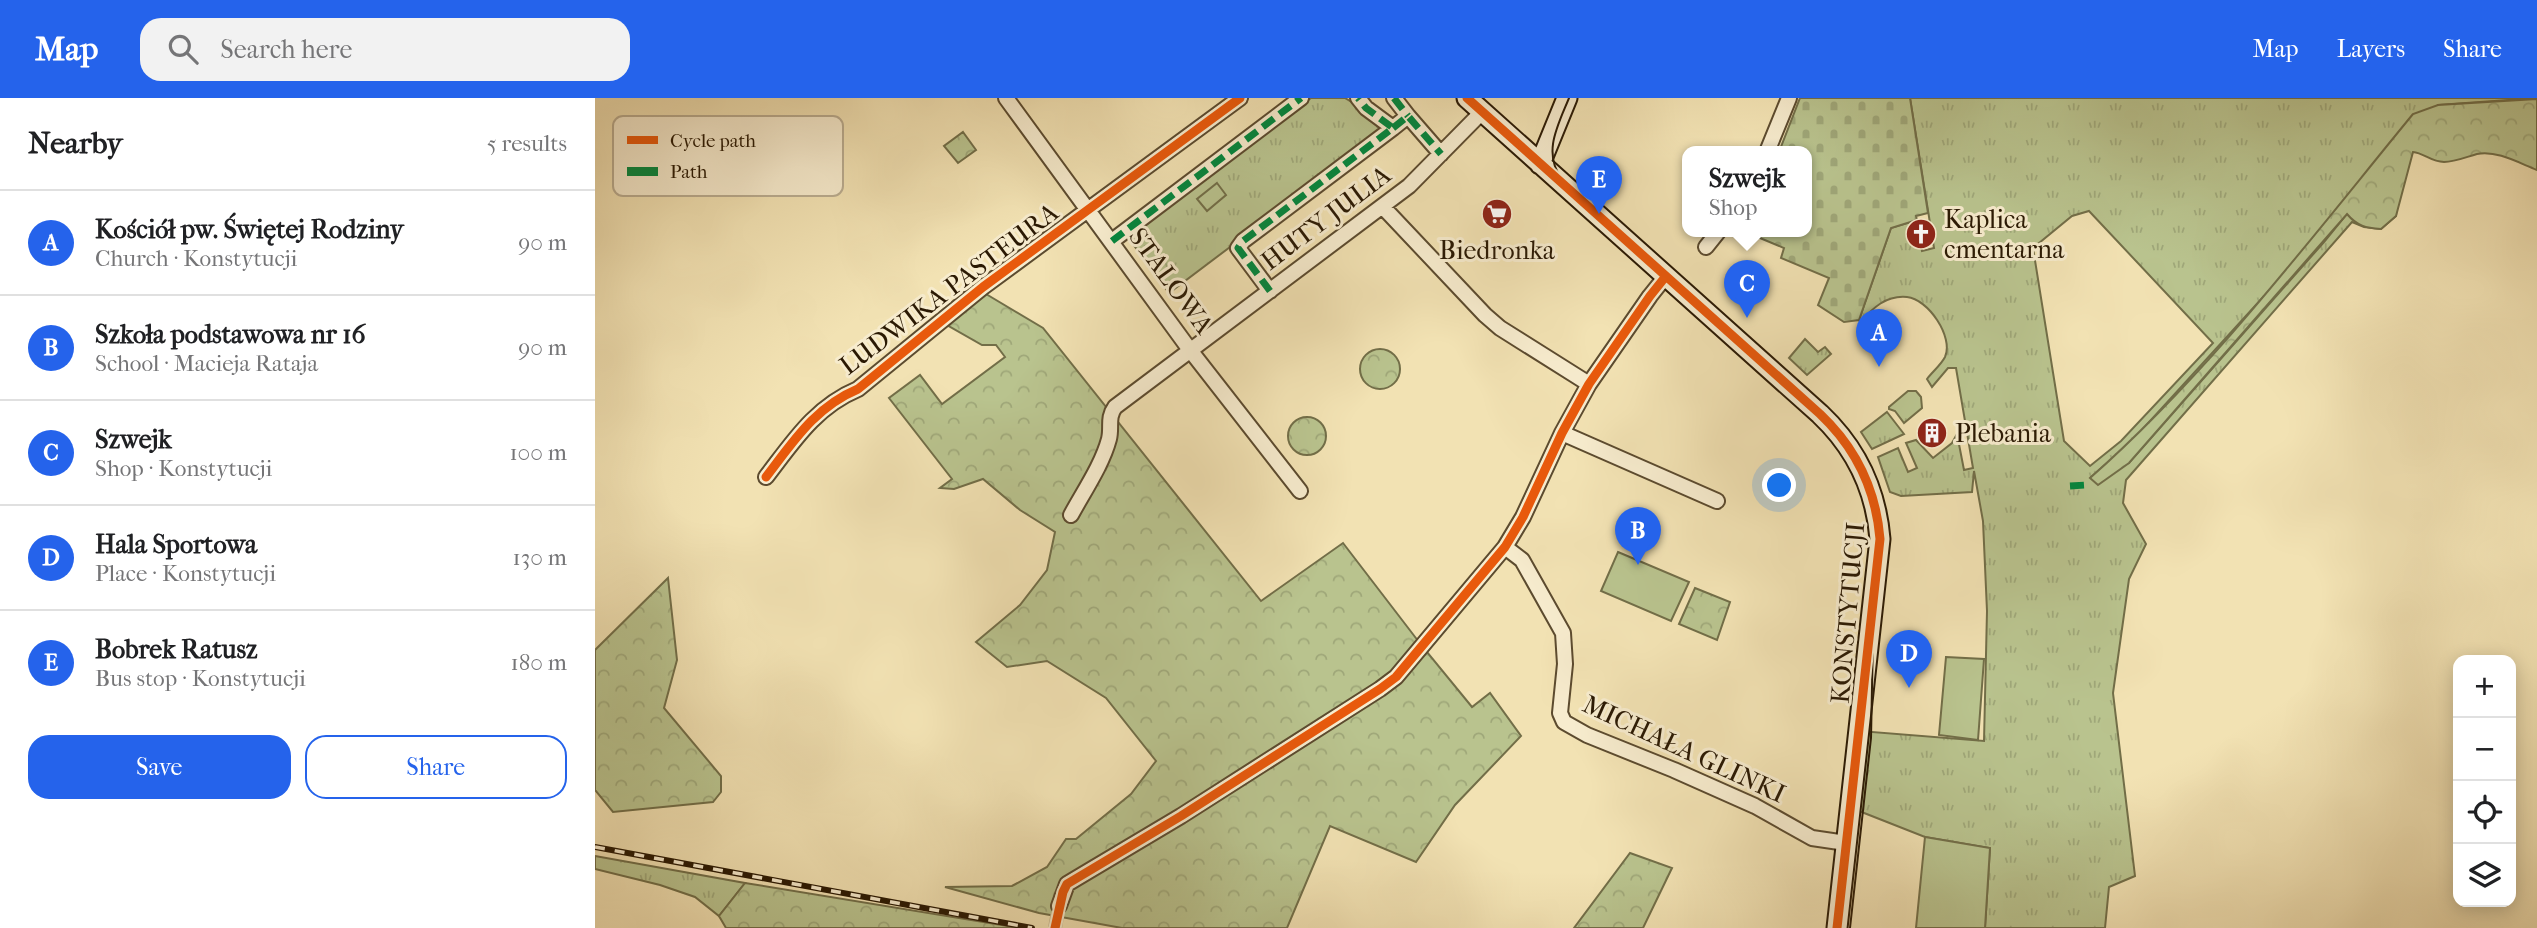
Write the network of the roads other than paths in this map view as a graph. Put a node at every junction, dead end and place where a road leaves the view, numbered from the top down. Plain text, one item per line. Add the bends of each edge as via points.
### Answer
1 (1006, 98) edge
2 (1240, 98) edge
3 (1301, 98) edge
4 (1358, 98) edge
5 (1394, 98) edge
6 (1467, 98) edge
7 (1567, 98) edge
8 (1789, 98) edge
9 (1482, 112) junction
10 (1408, 116) junction
11 (1393, 128) junction
12 (1769, 146) edge
13 (1441, 154) junction
14 (1540, 164) junction
15 (1383, 206) junction
16 (1089, 209) junction
17 (1714, 237) edge
18 (1112, 241) junction
19 (1706, 247) dead end
20 (1666, 276) junction
21 (1270, 291) junction
22 (1190, 350) junction
23 (1589, 384) junction
24 (1562, 433) junction
25 (766, 477) dead end
26 (1300, 491) dead end
27 (1717, 501) dead end
28 (1071, 515) dead end
29 (1505, 547) junction
30 (1846, 843) junction
31 (1059, 906) tunnel mouth
32 (1837, 928) edge

1 - 16 street, STALOWA
2 - 16 street, LUDWIKA PASTEURA
3 - 18 street
4 - 11 street
5 - 10 street
6 - 9 street, KONSTYTUCJI
7 - 14 street
8 - 12 street
9 - 13 street, HUTY JULIA
9 - 14 street, KONSTYTUCJI
10 - 11 street
10 - 13 street
11 - 21 street via 1243,241 1238,248
13 - 15 street, HUTY JULIA
14 - 20 street, KONSTYTUCJI
15 - 21 street, HUTY JULIA
15 - 23 street via 1500,328
16 - 18 street, STALOWA
16 - 25 street, LUDWIKA PASTEURA via 983,287 858,389 838,398 794,438
17 - 19 street
18 - 22 street, STALOWA
20 - 23 street
20 - 30 street, KONSTYTUCJI via 1835,430 1873,495 1881,539
21 - 22 street, HUTY JULIA
22 - 26 street, STALOWA
22 - 28 street, HUTY JULIA via 1115,407 1110,414 1109,439
23 - 24 street
24 - 27 street
24 - 29 street
29 - 30 street, MICHAŁA GLINKI via 1522,560 1563,633 1560,713 1564,722 1755,806 1812,838
29 - 31 street via 1396,677 1067,884
30 - 32 street, KONSTYTUCJI

